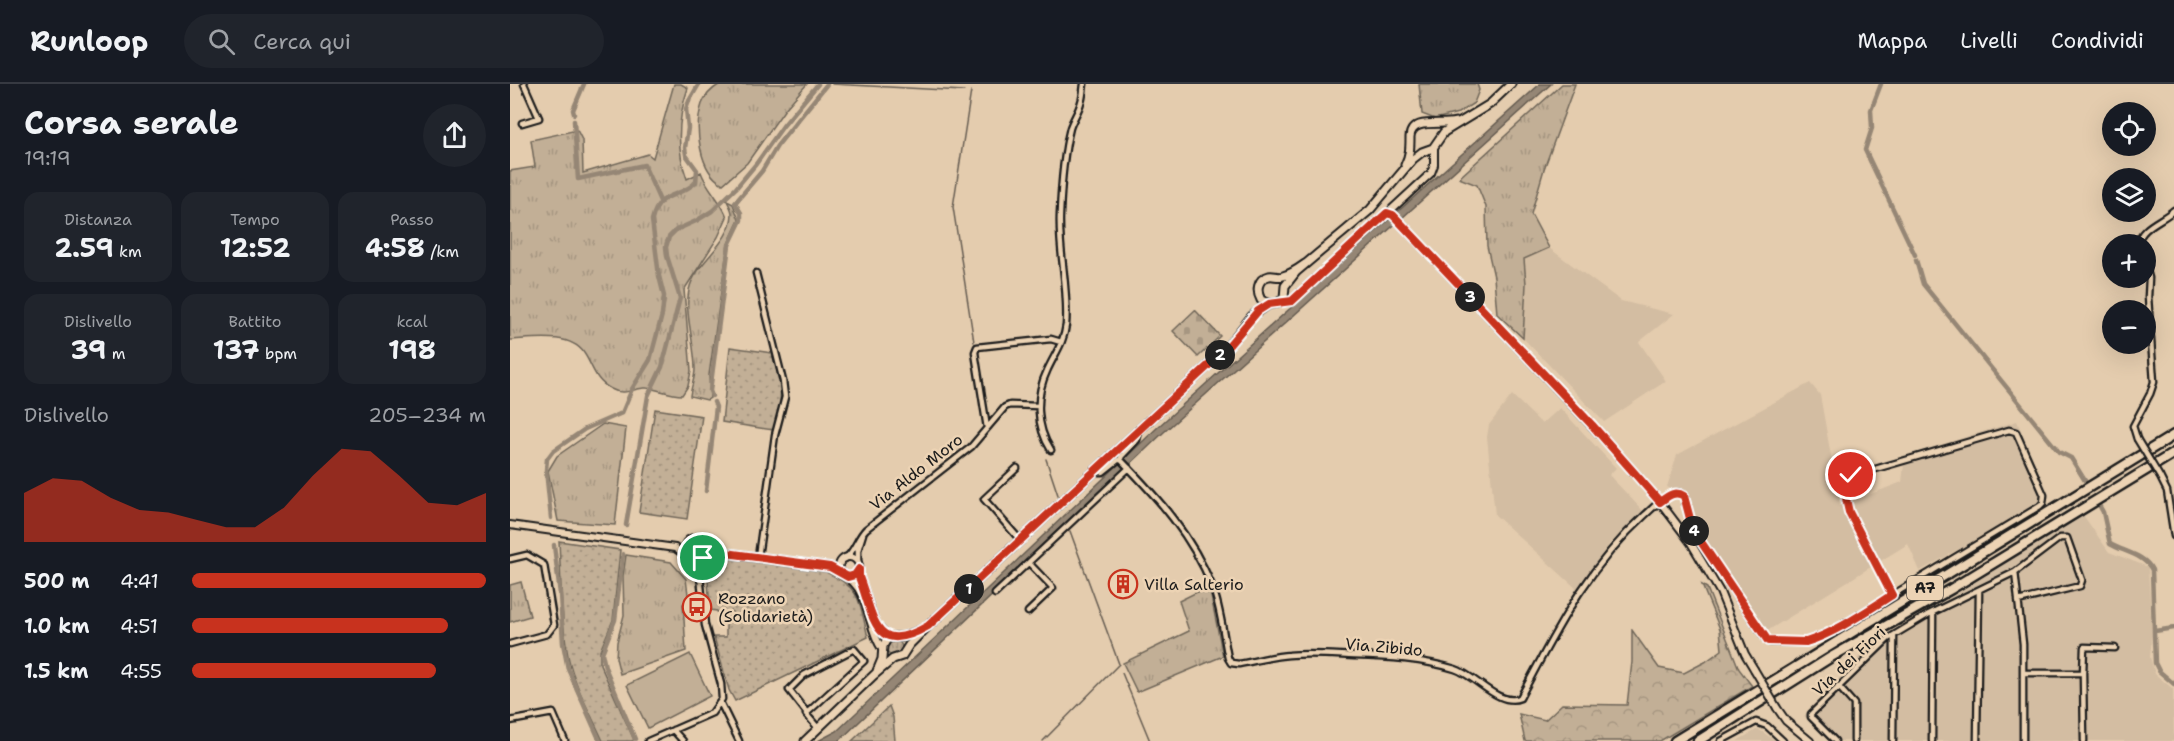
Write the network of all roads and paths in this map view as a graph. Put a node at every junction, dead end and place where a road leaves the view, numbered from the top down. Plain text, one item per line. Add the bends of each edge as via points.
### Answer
1 (524, 84) edge
2 (1084, 84) edge
3 (1511, 84) edge
4 (1463, 120) junction
5 (522, 123) dead end
6 (1425, 123) junction
7 (1410, 140) junction
8 (1435, 144) junction
9 (1425, 151) junction
10 (1401, 173) junction
11 (2174, 210) edge
12 (1393, 215) junction
13 (2142, 234) edge
14 (1305, 264) junction
15 (756, 273) dead end
16 (1278, 277) junction
17 (1285, 286) junction
18 (2148, 288) edge
19 (1259, 297) junction
20 (1281, 301) junction
21 (1269, 304) junction
22 (1252, 316) junction
23 (1061, 342) junction
24 (1038, 406) junction
25 (987, 428) junction
26 (1139, 432) junction
27 (2174, 435) edge
28 (1051, 450) dead end
29 (2174, 453) edge
30 (1120, 460) junction
31 (1017, 468) dead end
32 (1129, 468) junction
33 (1096, 472) junction
34 (1660, 502) junction
35 (510, 525) edge
36 (866, 529) junction
37 (2174, 536) edge
38 (703, 540) junction
39 (1021, 542) junction
40 (685, 544) junction
41 (675, 548) junction
42 (726, 553) junction
43 (704, 556) junction
44 (687, 557) junction
45 (758, 557) junction
46 (510, 559) edge
47 (843, 560) junction
48 (1029, 562) junction
49 (859, 566) junction
50 (826, 567) junction
51 (2015, 572) junction
52 (700, 575) junction
53 (844, 575) junction
54 (1979, 590) junction
55 (995, 594) dead end
56 (1892, 595) junction
57 (2018, 601) junction
58 (1028, 612) dead end
59 (1933, 612) junction
60 (928, 626) junction
61 (1894, 635) junction
62 (889, 638) junction
63 (900, 638) junction
64 (510, 644) edge
65 (2115, 648) dead end
66 (905, 649) junction
67 (883, 651) junction
68 (893, 659) junction
69 (2023, 674) junction
70 (2083, 674) junction
71 (874, 675) junction
72 (1838, 686) junction
73 (722, 702) junction
74 (807, 713) junction
75 (510, 720) edge
76 (818, 728) junction
77 (673, 730) junction
78 (736, 740) edge
79 (565, 741) edge
80 (648, 741) edge
81 (683, 741) edge
82 (805, 741) edge
83 (1675, 741) edge
84 (1698, 741) edge
85 (1721, 741) edge
86 (1783, 741) edge
87 (1810, 741) edge
88 (1835, 741) edge
89 (1854, 741) edge
90 (1893, 741) edge
91 (1932, 741) edge
92 (1977, 741) edge
93 (2023, 741) edge
94 (2084, 741) edge

1 - 5 street via 539,118
2 - 23 street via 1070,127 1061,203 1059,237 1066,323
3 - 4 main road via 1490,104
4 - 6 main road
4 - 8 main road via 1444,132
6 - 7 main road via 1414,128
6 - 8 main road via 1436,130
7 - 9 main road via 1415,148
7 - 10 main road via 1410,154
8 - 9 main road
8 - 12 main road via 1431,173 1392,209
9 - 10 main road
10 - 14 main road via 1370,210
11 - 13 street
12 - 20 main road via 1385,215 1292,301
12 - 34 main road
14 - 16 main road
14 - 17 main road
15 - 45 street via 785,397 775,435
16 - 17 main road
16 - 19 main road via 1262,280
17 - 20 main road
18 - 37 street, bridge via 2154,382 2133,426 2167,491
19 - 21 main road
19 - 22 main road
20 - 21 main road
21 - 22 main road
22 - 26 main road via 1224,351
23 - 24 street via 1046,373
23 - 25 street via 1051,339 977,348
24 - 25 street, Via Aldo Moro via 1010,405
24 - 28 street via 1042,435
25 - 36 street, Via Aldo Moro via 971,447
26 - 30 street
26 - 33 main road
27 - 83 highway, A7
29 - 84 highway, A7 via 1831,657
30 - 32 street, Via Zibido
30 - 33 street via 1103,472
31 - 39 street via 984,500
32 - 34 street, Via Zibido via 1174,518 1201,563 1216,600 1231,663 1316,654 1406,659 1464,672 1511,701 1520,698 1593,571
32 - 48 street
33 - 39 main road
34 - 56 street via 1673,493 1684,496 1693,530 1770,642 1812,640
34 - 87 main road, bridge via 1691,543 1720,592 1745,654 1777,708
35 - 41 main road
36 - 47 street, Via Aldo Moro
36 - 49 street, Via Aldo Moro via 858,550
38 - 40 main road via 694,538
38 - 42 main road
38 - 43 main road via 707,547
39 - 60 main road
40 - 41 main road
40 - 44 main road
41 - 44 main road
42 - 43 main road
42 - 45 main road
43 - 44 main road via 694,561
43 - 52 street
44 - 52 street
45 - 50 main road
46 - 64 street via 527,555 544,565 554,625 547,634
47 - 49 main road via 852,558
47 - 50 main road
47 - 53 main road via 840,566
48 - 55 street
48 - 58 street via 1053,588
49 - 53 main road via 854,576
49 - 62 main road, Via Aldo Moro via 859,577 876,625
50 - 53 main road
51 - 54 street, Via dei Fiori
51 - 57 street
51 - 57 street, Via dei Fiori via 2060,538 2067,538 2082,583
52 - 73 street via 705,628 721,684
53 - 67 main road via 861,589 872,629
54 - 59 street, Via dei Fiori
54 - 92 street
56 - 56 street via 1849,512 1848,477 2009,430 2016,432 2044,495 2043,503
57 - 69 street
59 - 61 street, Via dei Fiori
59 - 91 street
60 - 63 main road
60 - 66 main road
61 - 72 street, Via dei Fiori
61 - 90 street
62 - 63 main road
62 - 67 main road via 883,643
63 - 66 main road
65 - 70 street via 2084,647
66 - 68 main road via 902,656
67 - 68 main road
67 - 71 main road
68 - 71 main road
69 - 70 street
69 - 93 street
70 - 94 street
71 - 76 main road
72 - 88 street, Via dei Fiori via 1811,714
72 - 89 street via 1854,704
73 - 77 street via 712,713
73 - 78 street
74 - 74 street via 864,661 854,649 804,675 789,690
74 - 76 street
75 - 79 street via 553,713
76 - 82 main road
77 - 80 street
77 - 81 street
85 - 86 street via 1756,722 1767,726

